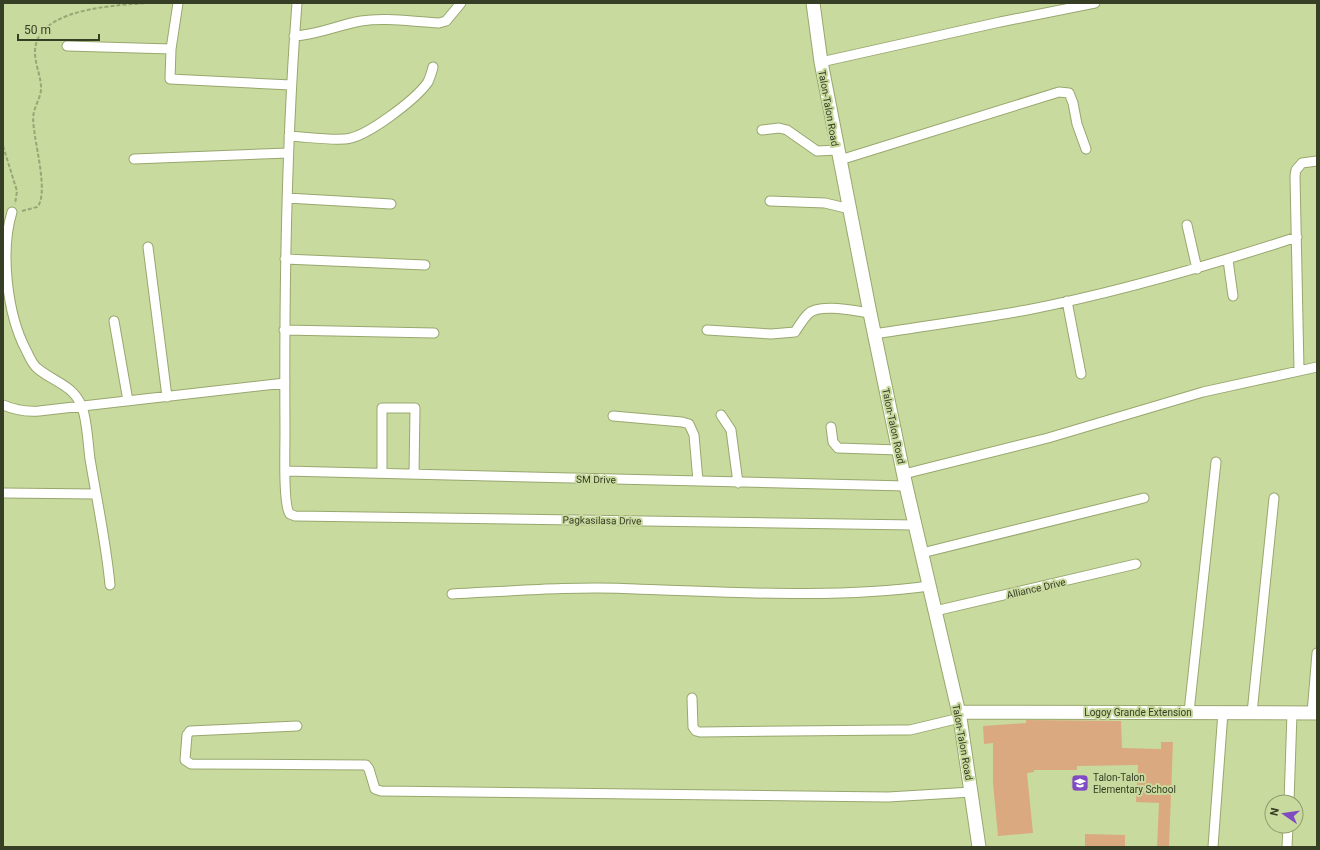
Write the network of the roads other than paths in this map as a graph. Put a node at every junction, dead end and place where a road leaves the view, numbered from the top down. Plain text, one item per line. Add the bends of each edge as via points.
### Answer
1 (178, 3) edge
2 (297, 3) edge
3 (461, 3) edge
4 (813, 3) edge
5 (1095, 3) edge
6 (294, 36) junction
7 (67, 46) dead end
8 (171, 49) junction
9 (821, 62) junction
10 (433, 67) dead end
11 (291, 85) junction
12 (762, 130) dead end
13 (289, 136) junction
14 (1086, 149) dead end
15 (288, 153) junction
16 (838, 155) junction
17 (134, 159) dead end
18 (1317, 162) edge
19 (286, 198) junction
20 (770, 201) dead end
21 (391, 204) dead end
22 (850, 209) junction
23 (12, 212) road end
24 (1187, 224) dead end
25 (1297, 237) junction
26 (148, 247) dead end
27 (285, 259) junction
28 (1228, 260) junction
29 (425, 265) dead end
30 (1197, 269) junction
31 (1233, 296) dead end
32 (1067, 301) junction
33 (870, 313) junction
34 (114, 321) dead end
35 (284, 330) junction
36 (707, 330) dead end
37 (434, 333) dead end
38 (874, 334) junction
39 (1317, 367) edge
40 (1299, 370) junction
41 (1081, 374) dead end
42 (285, 383) junction
43 (167, 397) junction
44 (128, 400) junction
45 (3, 405) edge
46 (82, 406) junction
47 (721, 415) dead end
48 (614, 416) dead end
49 (831, 427) dead end
50 (898, 450) junction
51 (1216, 462) dead end
52 (286, 471) junction
53 (382, 473) junction
54 (414, 474) junction
55 (905, 480) junction
56 (698, 481) junction
57 (738, 483) junction
58 (3, 492) edge
59 (96, 494) junction
60 (1144, 498) dead end
61 (1274, 498) dead end
62 (915, 525) junction
63 (922, 553) junction
64 (1136, 564) dead end
65 (110, 585) dead end
66 (929, 586) junction
67 (452, 594) dead end
68 (935, 611) junction
69 (1317, 653) edge
70 (692, 698) dead end
71 (1189, 712) junction
72 (1223, 712) junction
73 (1252, 712) junction
74 (1292, 713) junction
75 (1314, 713) edge
76 (959, 715) junction
77 (297, 726) dead end
78 (972, 792) junction
79 (1289, 794) edge
80 (1288, 834) edge
81 (979, 847) edge
82 (1213, 847) edge
83 (1287, 847) edge

1 - 8 street
2 - 6 street
3 - 6 street via 446,21 439,23 376,20 311,35
4 - 9 street, Talon-Talon Road
5 - 9 street
6 - 11 street
7 - 8 street
8 - 11 street via 170,79
9 - 16 street, Talon-Talon Road
10 - 13 street via 428,82 422,89 365,133 346,139
11 - 13 street
12 - 16 street via 787,130 817,151
13 - 15 street
14 - 16 street via 1069,94 1059,92
15 - 17 street
15 - 19 street
16 - 22 street, Talon-Talon Road
18 - 25 street via 1302,164 1296,170
19 - 21 street
19 - 27 street
20 - 22 street via 818,203
22 - 33 street, Talon-Talon Road
23 - 46 street via 5,232 5,266 15,324 37,368 69,389
24 - 30 street
25 - 28 street
25 - 40 street
26 - 43 street
27 - 29 street
27 - 35 street
28 - 30 street
28 - 31 street
30 - 32 street
32 - 38 street via 1027,310
32 - 41 street
33 - 36 street via 816,309 808,314 795,332 771,334
33 - 38 street, Talon-Talon Road
34 - 44 street
35 - 37 street
35 - 42 street
38 - 50 street, Talon-Talon Road
39 - 40 street, SM Drive
40 - 55 street, SM Drive via 1203,392
42 - 43 street
42 - 52 street
43 - 44 street
44 - 46 street
45 - 46 street via 28,412
46 - 59 street
47 - 57 street via 731,430
48 - 56 street via 689,424 694,435
49 - 50 street via 833,442 838,448
50 - 55 street, Talon-Talon Road
51 - 71 street
52 - 53 street, SM Drive
52 - 62 street, Pagkasilasa Drive via 286,508 290,514
53 - 54 street, SM Drive
53 - 54 street via 382,408 415,408
54 - 56 street, SM Drive
55 - 57 street, SM Drive
55 - 62 street, Talon-Talon Road
56 - 57 street, SM Drive
58 - 59 street
59 - 65 street via 104,528
60 - 63 street
61 - 73 street
62 - 63 street, Talon-Talon Road
63 - 66 street, Talon-Talon Road
64 - 68 street, Alliance Drive
66 - 67 street via 869,593 831,594 734,594 635,589
66 - 68 street, Talon-Talon Road
68 - 76 street, Talon-Talon Road
69 - 75 street
70 - 76 street via 693,727 700,732 910,730
71 - 72 street, Logoy Grande Extension
71 - 76 street, Logoy Grande Extension
72 - 73 street, Logoy Grande Extension
72 - 82 street
73 - 74 street, Logoy Grande Extension
74 - 75 street, Logoy Grande Extension
74 - 79 street
76 - 78 street, Talon-Talon Road
77 - 78 street via 190,732 187,735 185,760 191,764 366,765 376,789 381,791 888,796
78 - 81 street, Talon-Talon Road
80 - 83 street

